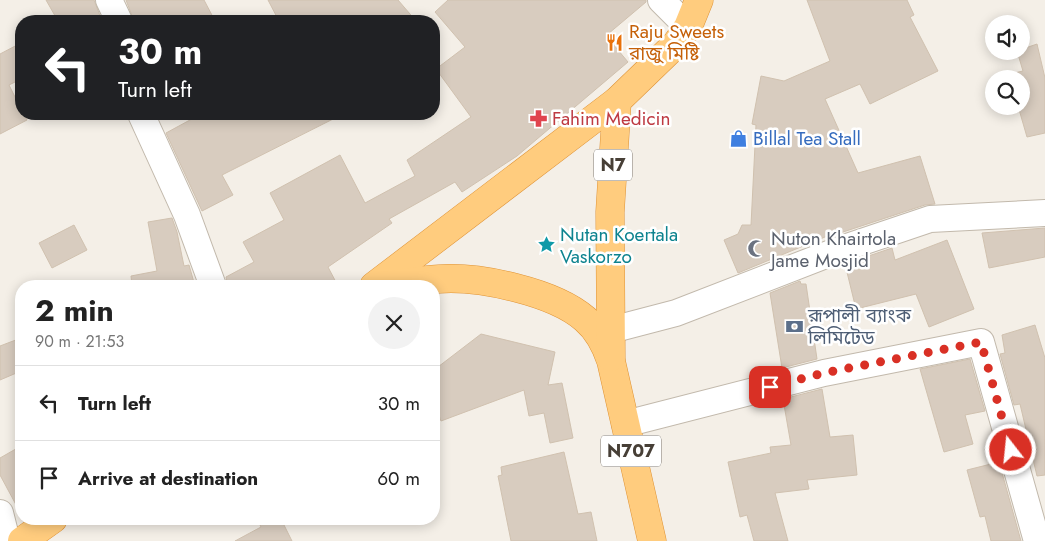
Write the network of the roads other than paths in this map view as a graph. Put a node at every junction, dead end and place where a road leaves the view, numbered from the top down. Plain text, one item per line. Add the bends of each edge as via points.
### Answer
1 (109, 0) edge
2 (661, 0) edge
3 (699, 0) edge
4 (116, 15) edge
5 (688, 27) junction
6 (618, 101) junction
7 (144, 120) edge
8 (1045, 213) edge
9 (211, 280) edge
10 (382, 280) edge
11 (432, 280) edge
12 (611, 330) junction
13 (611, 361) junction
14 (625, 424) junction
15 (0, 513) edge
16 (45, 525) edge
17 (7, 541) edge
18 (22, 541) edge
19 (652, 541) edge
20 (1037, 541) edge

1 - 4 street
2 - 5 street
3 - 5 highway, N7
5 - 6 highway, N7 via 676,44
6 - 10 highway, N7
6 - 12 highway, N7 via 610,212
7 - 9 street via 187,216
8 - 12 street via 930,219 844,248 676,313
11 - 13 highway via 461,280 507,287 557,302 585,319 606,347
12 - 13 highway, N7
13 - 14 highway, N707
14 - 19 highway, N707
14 - 20 street via 824,373 981,342
15 - 17 street
16 - 18 highway

